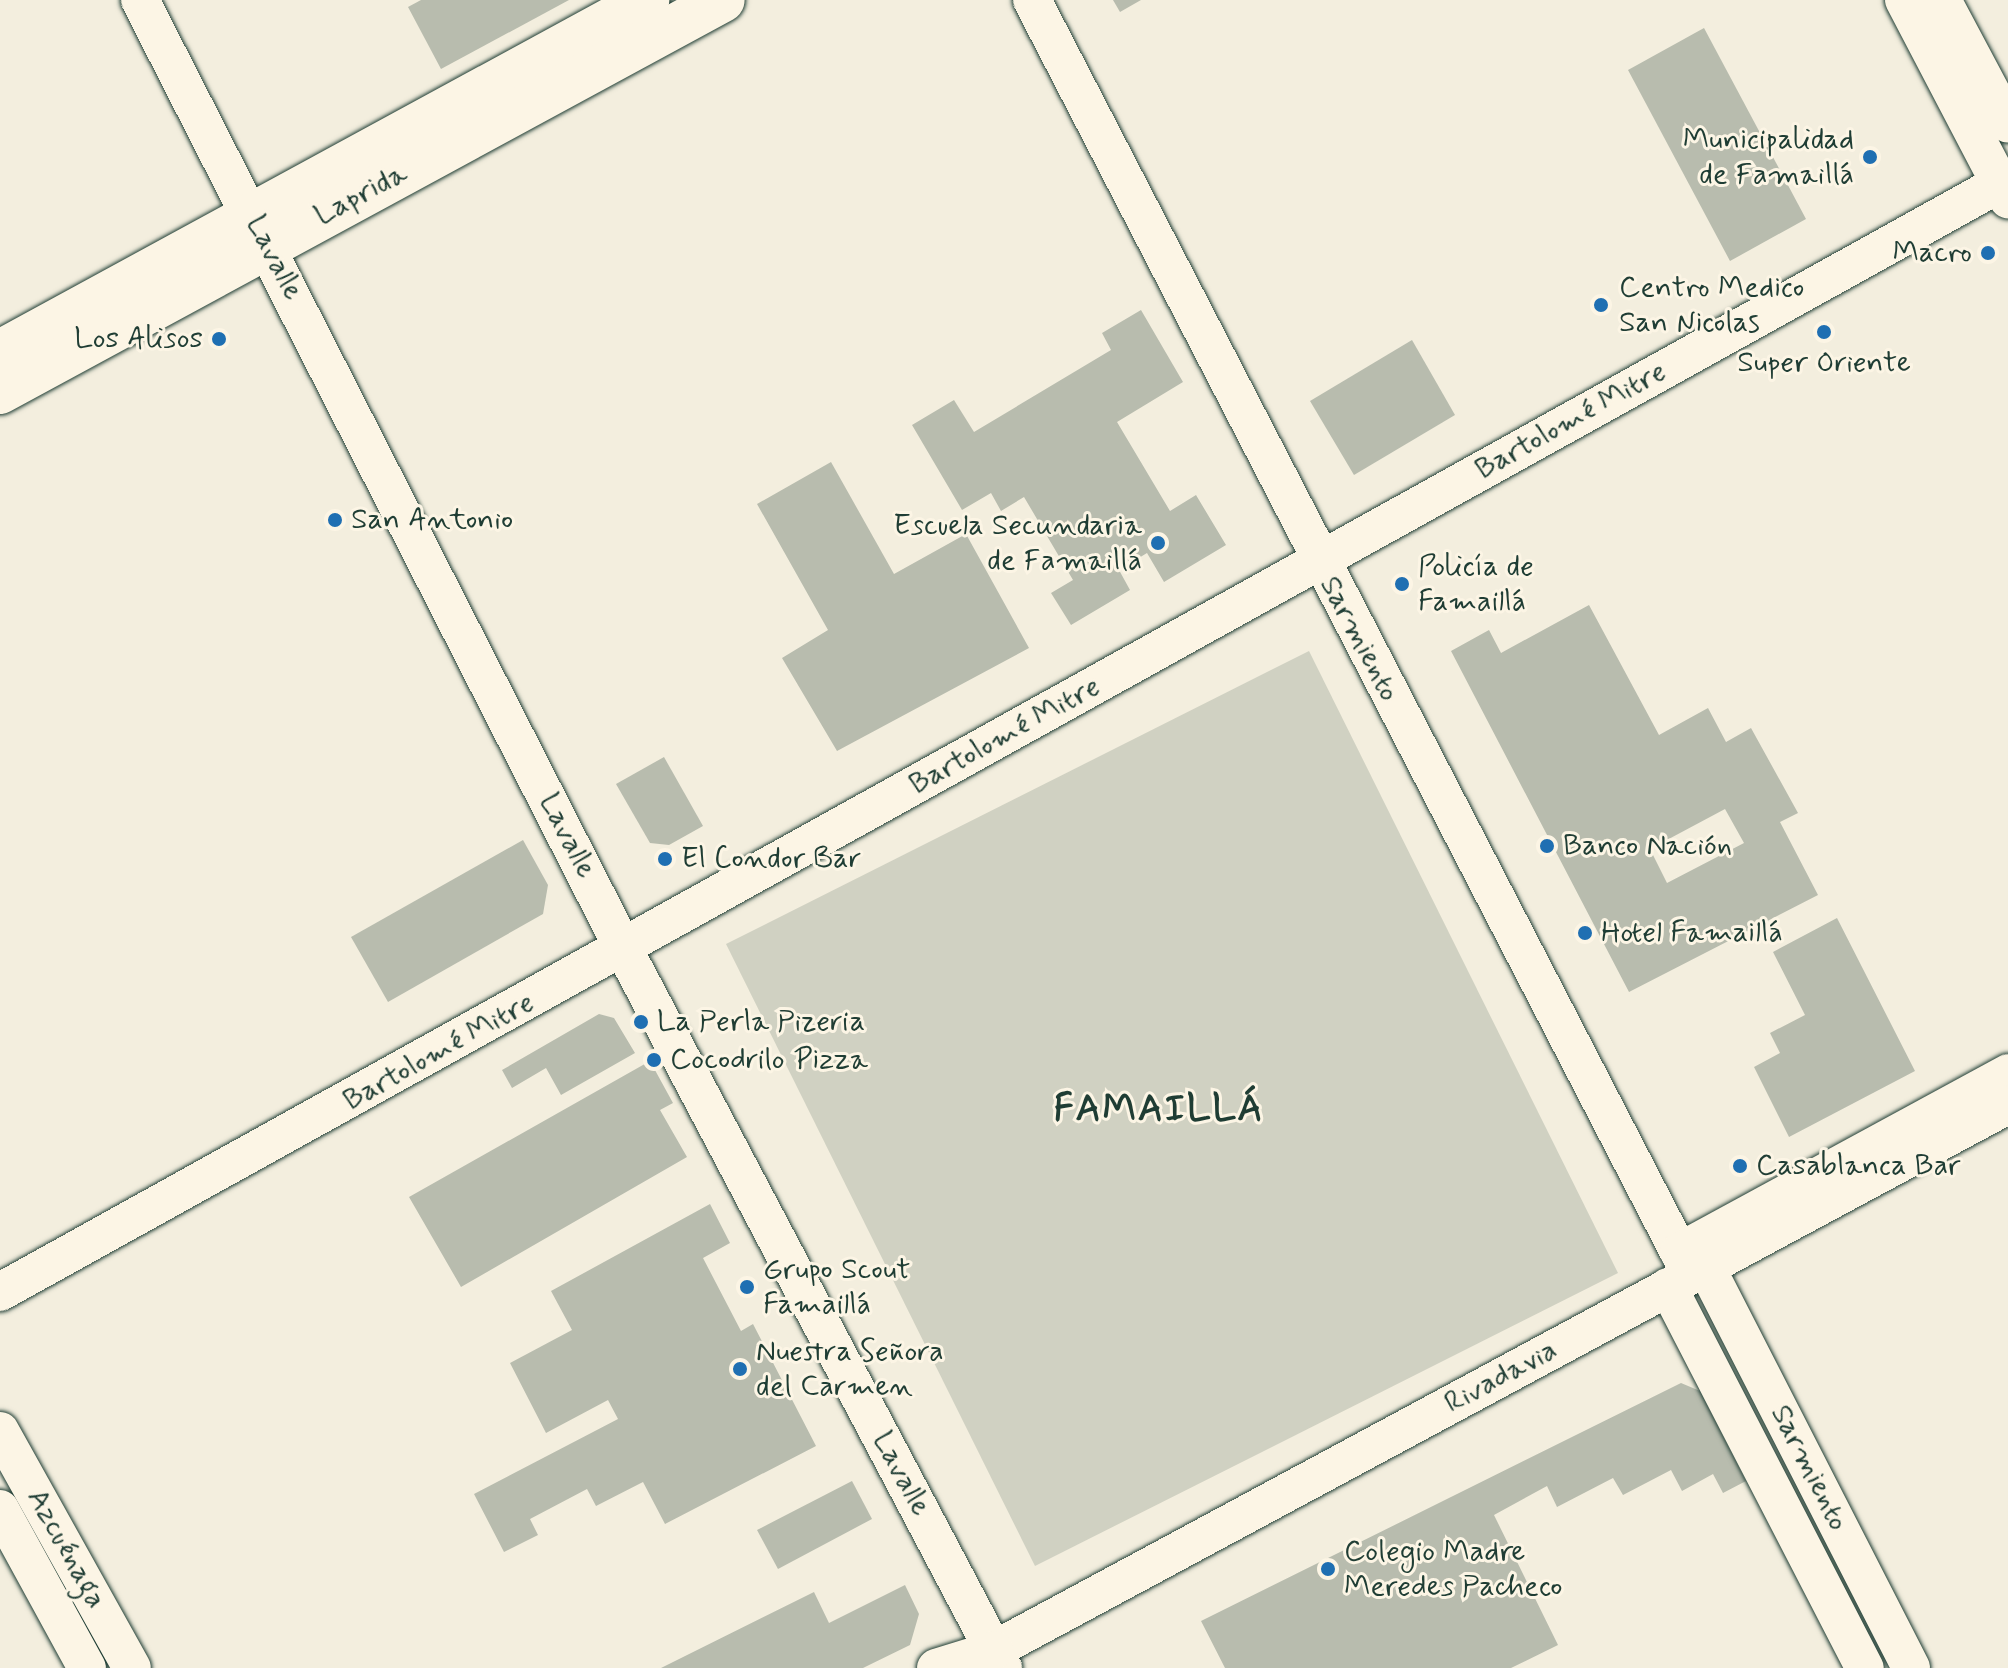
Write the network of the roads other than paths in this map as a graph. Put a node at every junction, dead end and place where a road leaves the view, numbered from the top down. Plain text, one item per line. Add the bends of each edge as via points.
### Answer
1 (140, 0) edge
2 (647, 0) edge
3 (723, 0) edge
4 (1032, 0) edge
5 (1904, 0) edge
6 (1942, 0) edge
7 (2008, 124) edge
8 (2006, 188) edge
9 (260, 230) junction
10 (0, 352) edge
11 (0, 392) edge
12 (1317, 560) junction
13 (624, 950) junction
14 (2008, 1073) edge
15 (2008, 1105) edge
16 (1686, 1270) junction
17 (0, 1292) edge
18 (0, 1431) edge
19 (0, 1509) edge
20 (990, 1662) edge
21 (87, 1668) edge
22 (132, 1668) edge
23 (936, 1668) edge
24 (1865, 1668) edge
25 (1911, 1668) edge

1 - 9 street, Lavalle
2 - 9 main road, Laprida
3 - 9 main road, Laprida
4 - 12 street, Sarmiento
5 - 8 street
6 - 7 street
8 - 12 street, Bartolomé Mitre
9 - 10 main road, Laprida
9 - 11 main road, Laprida
9 - 13 street, Lavalle
12 - 13 street, Bartolomé Mitre
12 - 16 street, Sarmiento
13 - 17 street, Bartolomé Mitre
13 - 20 street, Lavalle
14 - 16 street, Rivadavia
15 - 16 street, Rivadavia
16 - 20 street, Rivadavia
16 - 24 street, Sarmiento
16 - 25 street, Sarmiento
18 - 22 street, Azcuénaga
19 - 21 street, Azcuénaga
20 - 23 street, Rivadavia

